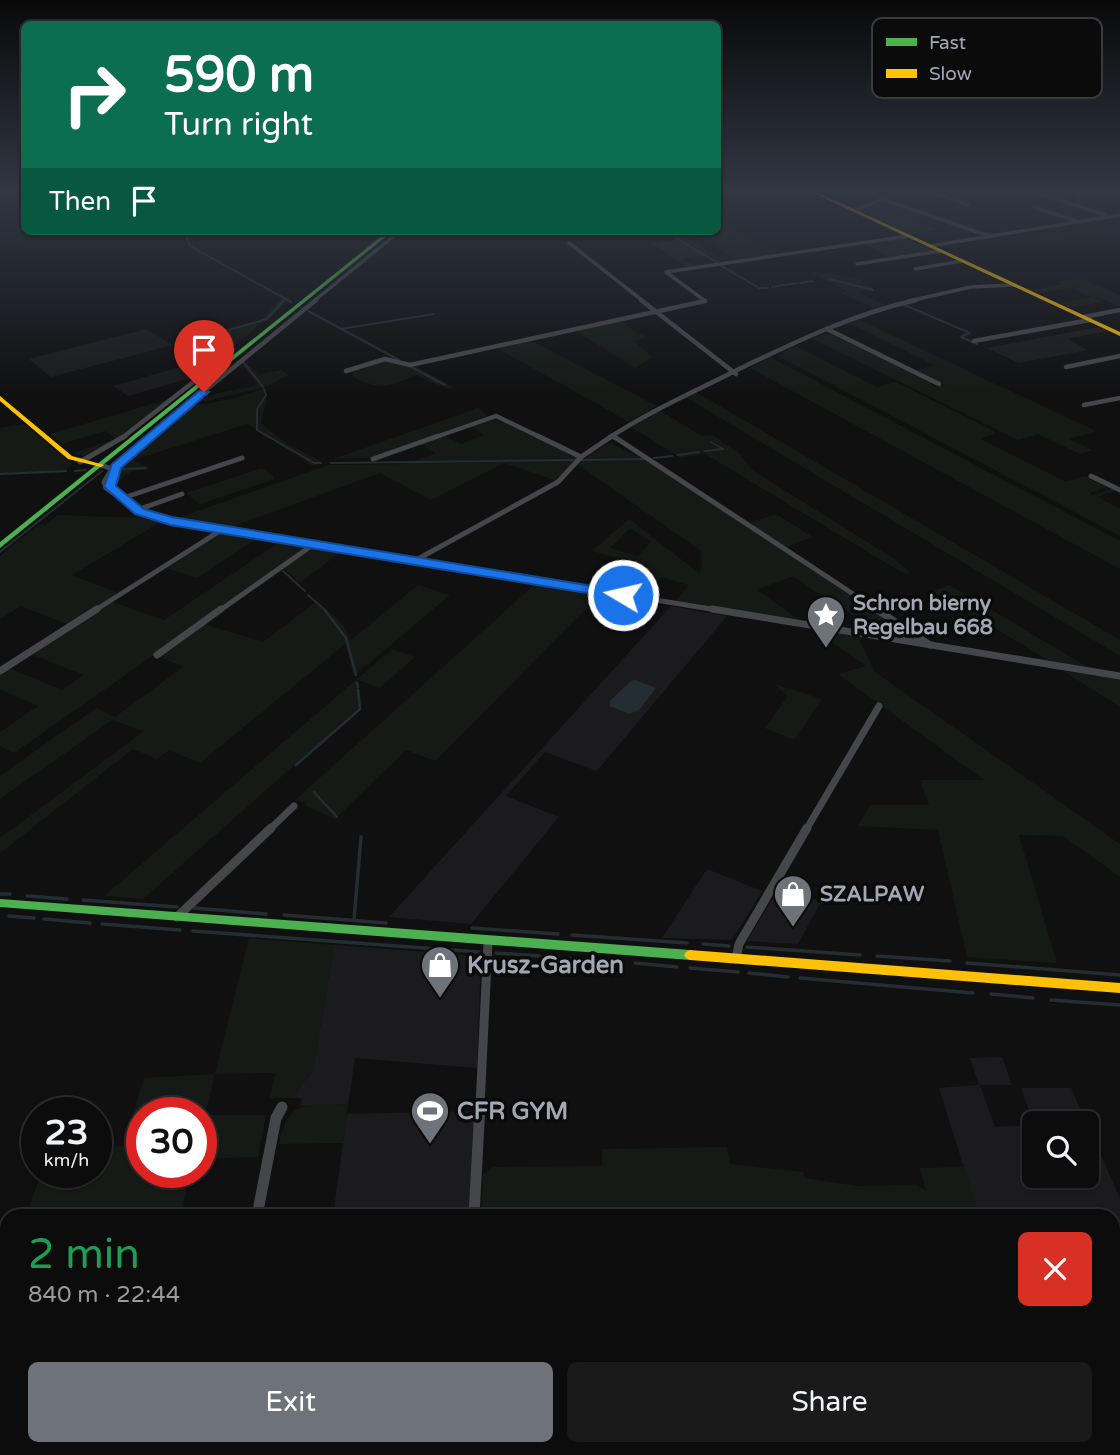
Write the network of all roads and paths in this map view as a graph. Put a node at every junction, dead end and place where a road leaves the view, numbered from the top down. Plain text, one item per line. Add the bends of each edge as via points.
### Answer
1 (356, 260) edge
2 (364, 260) edge
3 (591, 260) edge
4 (745, 260) edge
5 (883, 260) edge
6 (962, 261) joint
7 (856, 264) dead end
8 (915, 269) dead end
9 (1013, 285) junction
10 (1120, 310) edge
11 (656, 311) junction
12 (1087, 318) junction
13 (827, 329) junction
14 (1120, 334) edge
15 (1011, 335) junction
16 (1023, 340) dead end
17 (974, 341) dead end
18 (1120, 356) edge
19 (1066, 367) dead end
20 (346, 371) dead end
21 (205, 372) dead end
22 (736, 374) junction
23 (939, 384) dead end
24 (0, 398) edge
25 (1120, 398) edge
26 (1084, 405) dead end
27 (612, 436) junction
28 (581, 457) junction
29 (242, 458) dead end
30 (373, 459) dead end
31 (82, 461) junction
32 (108, 466) junction
33 (1091, 476) dead end
34 (1120, 490) edge
35 (183, 494) dead end
36 (118, 496) junction
37 (137, 510) junction
38 (224, 529) junction
39 (314, 544) junction
40 (0, 546) edge
41 (415, 561) junction
42 (930, 646) junction
43 (157, 655) dead end
44 (0, 671) edge
45 (1120, 676) edge
46 (879, 706) dead end
47 (294, 806) dead end
48 (0, 903) edge
49 (177, 917) junction
50 (488, 942) junction
51 (736, 958) junction
52 (1120, 988) edge
53 (282, 1107) dead end
54 (258, 1209) edge
55 (474, 1209) edge

1 - 32 street
2 - 32 street
3 - 11 street
4 - 11 street via 669,271 666,275 705,301
5 - 7 street
6 - 8 street
6 - 9 street
9 - 12 street
9 - 13 street via 958,290 879,308
10 - 12 street
11 - 20 street via 410,365 385,359
11 - 22 street
12 - 14 street
12 - 15 street
13 - 22 street
13 - 23 street
15 - 16 street
15 - 17 street
18 - 19 street
21 - 31 street via 120,440
22 - 27 street via 658,408
24 - 31 street via 67,454
25 - 26 street
27 - 28 street
27 - 42 street
28 - 30 street via 496,416
28 - 41 street via 558,481
29 - 36 street
31 - 32 street
32 - 36 street via 109,483
32 - 40 street
33 - 34 street
35 - 37 street
36 - 37 street
37 - 38 street via 161,519
38 - 39 street
38 - 44 street
39 - 41 street
39 - 43 street
41 - 42 street
42 - 45 street
46 - 51 street via 738,944
47 - 49 street
48 - 49 street
49 - 50 street
50 - 51 street
50 - 55 street
51 - 52 street
53 - 54 street

